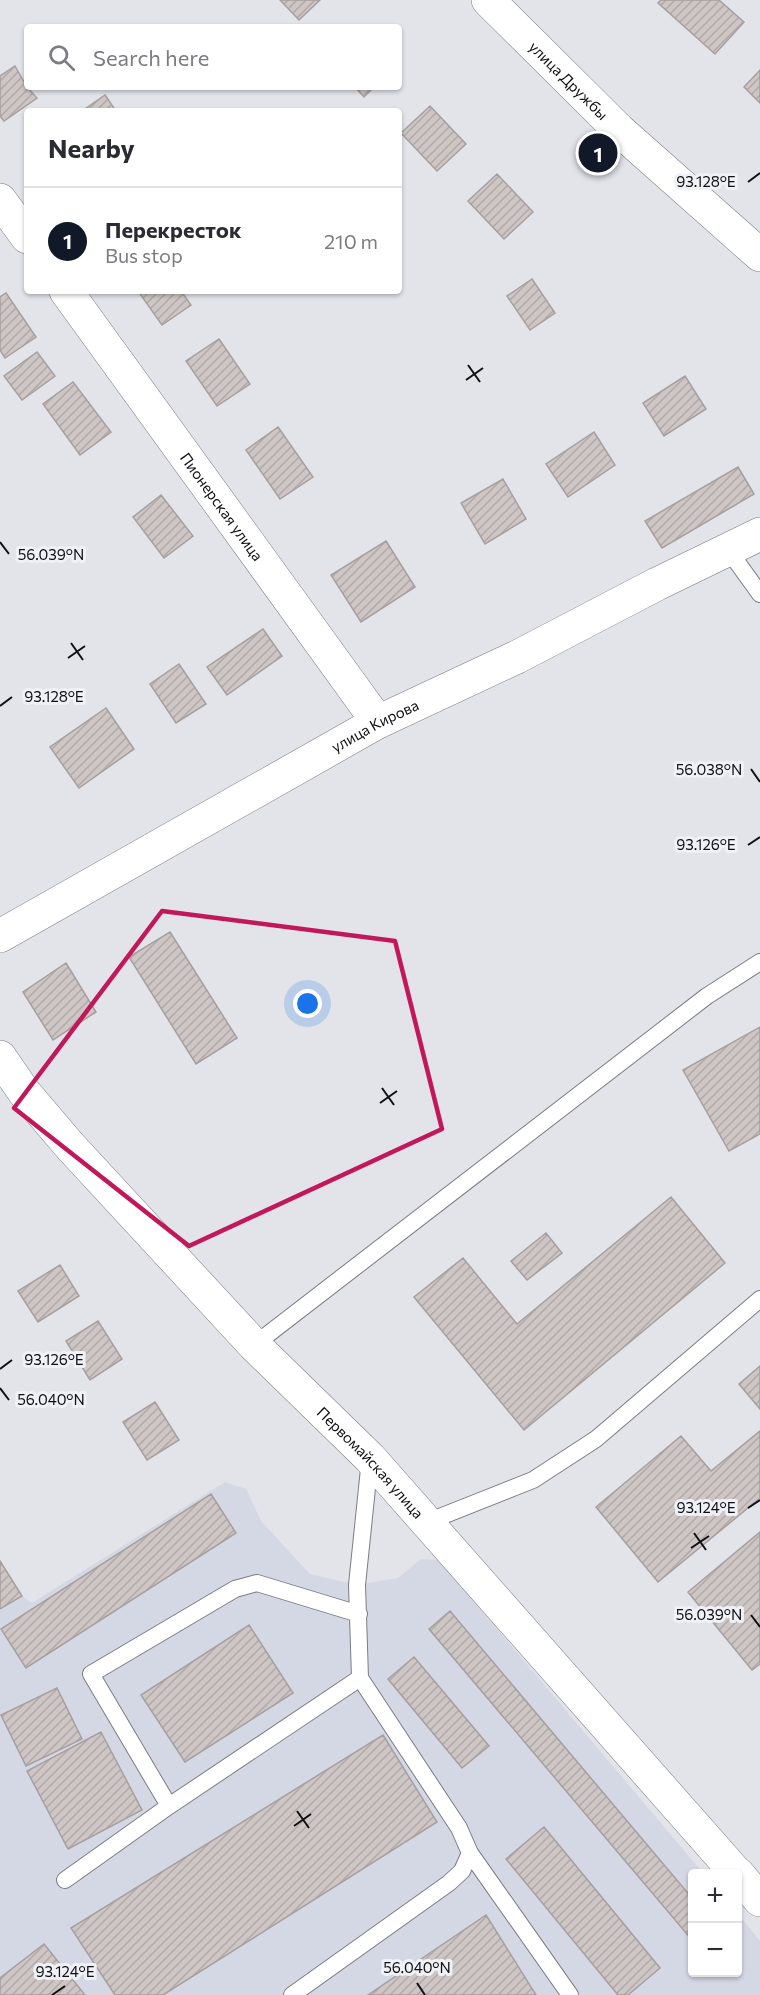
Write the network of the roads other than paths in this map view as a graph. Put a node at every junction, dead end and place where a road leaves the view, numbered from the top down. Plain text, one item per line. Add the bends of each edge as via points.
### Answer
1 (488, 0) edge
2 (0, 200) edge
3 (24, 233) edge
4 (760, 255) edge
5 (68, 294) edge
6 (760, 534) edge
7 (729, 551) junction
8 (760, 594) edge
9 (378, 722) junction
10 (0, 936) edge
11 (760, 962) edge
12 (0, 1057) edge
13 (760, 1299) edge
14 (254, 1345) junction
15 (370, 1458) junction
16 (427, 1522) junction
17 (359, 1614) junction
18 (360, 1678) junction
19 (169, 1806) junction
20 (470, 1852) junction
21 (733, 1869) edge
22 (65, 1880) dead end
23 (742, 1880) edge
24 (760, 1900) edge
25 (292, 1995) edge
26 (570, 1995) edge

1 - 4 street, улица Дружбы via 619,130
2 - 3 street
5 - 9 street, Пионерская улица
6 - 7 street, улица Кирова
7 - 8 lane
7 - 9 street, улица Кирова
9 - 10 street, улица Кирова
11 - 14 lane via 707,996
12 - 14 street, Первомайская улица via 70,1146
13 - 16 lane via 596,1439 532,1480
14 - 15 street, Первомайская улица
15 - 16 street, Первомайская улица
15 - 17 lane via 357,1585
16 - 21 street, Первомайская улица
17 - 18 lane
17 - 19 lane via 257,1583 235,1588 91,1674
18 - 19 lane
18 - 20 lane via 459,1828
19 - 22 lane
20 - 25 lane via 462,1871 449,1883
20 - 26 lane
23 - 24 street, Первомайская улица

